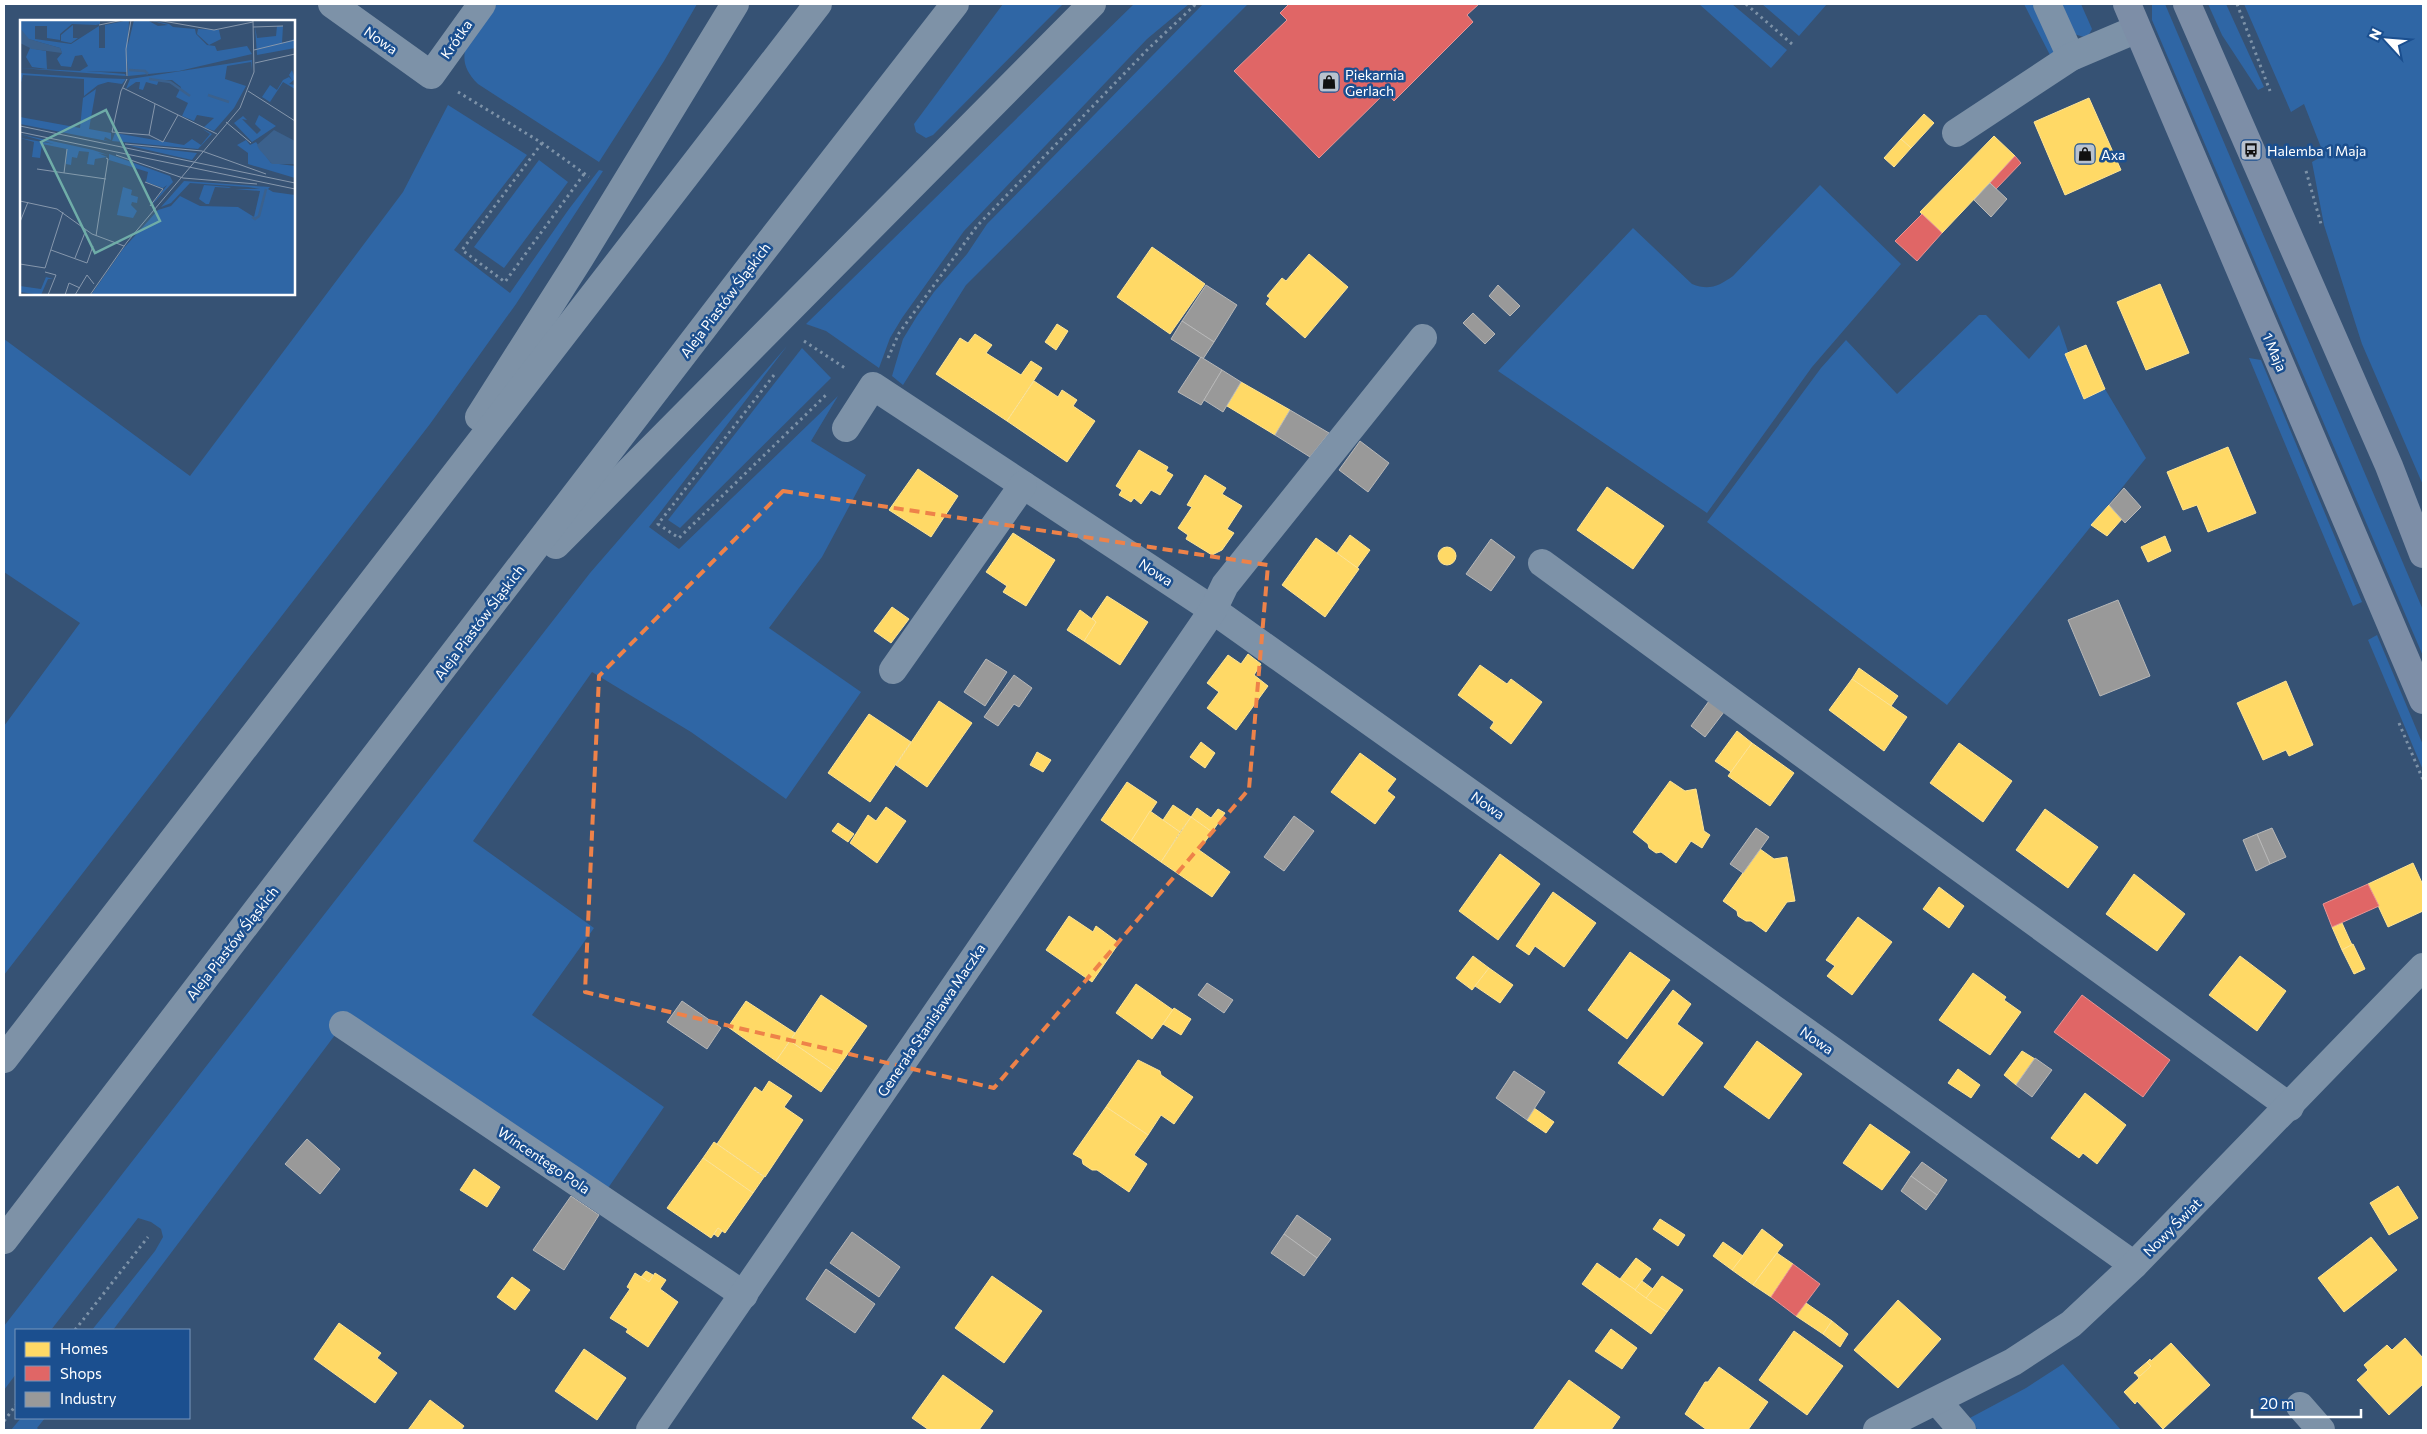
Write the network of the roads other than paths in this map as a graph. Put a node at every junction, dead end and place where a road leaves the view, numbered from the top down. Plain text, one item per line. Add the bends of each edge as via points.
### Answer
1 (332, 4) edge
2 (482, 4) edge
3 (734, 4) edge
4 (818, 4) edge
5 (955, 4) edge
6 (1092, 4) edge
7 (2047, 4) edge
8 (2127, 4) edge
9 (2187, 4) edge
10 (2138, 29) junction
11 (2070, 57) junction
12 (431, 75) joint
13 (1956, 133) dead end
14 (1423, 338) dead end
15 (846, 428) dead end
16 (1023, 484) junction
17 (2423, 554) edge
18 (1542, 563) dead end
19 (382, 571) junction
20 (1213, 610) junction
21 (474, 628) junction
22 (893, 670) dead end
23 (2423, 700) edge
24 (2423, 967) edge
25 (343, 1025) dead end
26 (4, 1059) edge
27 (2290, 1107) junction
28 (4, 1240) edge
29 (2134, 1265) junction
30 (744, 1295) junction
31 (1936, 1401) junction
32 (2300, 1406) dead end
33 (650, 1430) edge
34 (1877, 1430) edge
35 (1962, 1430) edge
36 (2321, 1430) edge

1 - 12 street, Nowa
2 - 12 street, Krótka
3 - 19 highway via 580,258
4 - 19 highway
5 - 21 highway, Aleja Piastów Śląskich
6 - 21 highway
7 - 11 street
8 - 10 main road, 1 Maja
9 - 17 main road via 2389,466
10 - 11 street
10 - 23 main road, 1 Maja
11 - 13 street
14 - 20 street, Generała Stanisława Maczka via 1225,585
15 - 16 street, Nowa via 873,386
16 - 20 street, Nowa
16 - 22 street
18 - 27 street
19 - 26 highway
20 - 29 street, Nowa
20 - 30 street, Generała Stanisława Maczka
21 - 28 highway, Aleja Piastów Śląskich
24 - 27 street, Nowy Świat
25 - 30 street, Wincentego Pola
27 - 29 street, Nowy Świat
29 - 31 street, Nowy Świat via 2071,1324 2013,1362
30 - 33 street, Generała Stanisława Maczka
31 - 34 street, Nowy Świat
31 - 35 street
32 - 36 street

